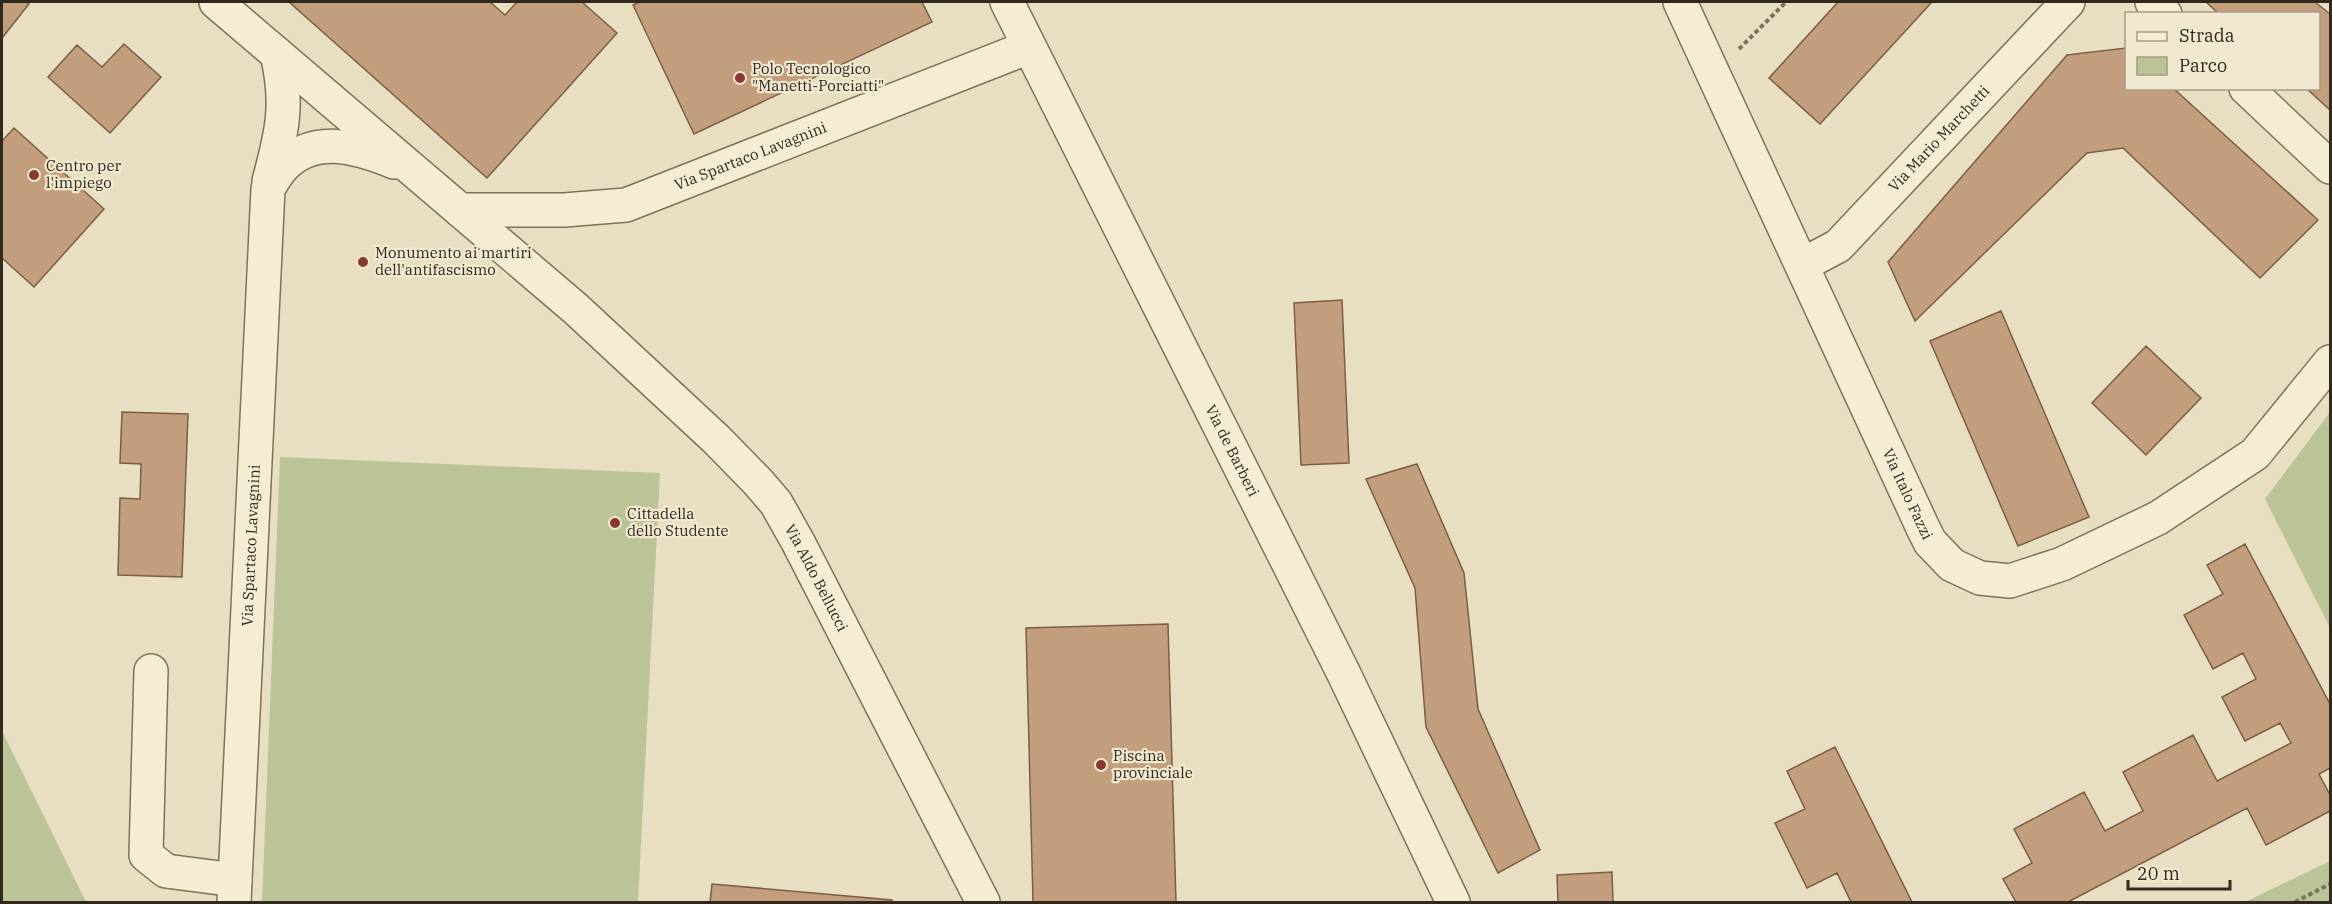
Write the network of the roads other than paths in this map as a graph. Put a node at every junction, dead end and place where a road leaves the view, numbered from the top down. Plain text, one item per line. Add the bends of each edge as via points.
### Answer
1 (216, 2) edge
2 (1007, 2) edge
3 (1680, 2) edge
4 (2068, 2) edge
5 (1018, 51) junction
6 (275, 52) junction
7 (2248, 90) edge
8 (2331, 167) edge
9 (413, 169) junction
10 (268, 189) junction
11 (460, 210) junction
12 (1802, 265) junction
13 (2331, 362) edge
14 (151, 671) dead end
15 (235, 892) edge
16 (983, 903) edge
17 (1453, 903) edge

1 - 6 street
2 - 5 street, Via de Barberi
3 - 12 street, Via Italo Fazzi
4 - 12 street, Via Mario Marchetti via 1838,246
5 - 11 street, Via Spartaco Lavagnini via 626,205 564,210
5 - 17 street, Via de Barberi via 1343,672
6 - 9 street
6 - 10 street, Via Spartaco Lavagnini via 284,94 284,124
7 - 8 street
9 - 10 street via 362,150 314,148 297,155 281,169
9 - 11 street
10 - 15 street, Via Spartaco Lavagnini
11 - 16 street, Via Aldo Bellucci via 576,309 717,440 776,503
12 - 13 street, Via Italo Fazzi via 1930,542 1952,565 1995,581 2010,581 2062,564 2158,518 2255,454
14 - 15 street via 146,855 166,871

